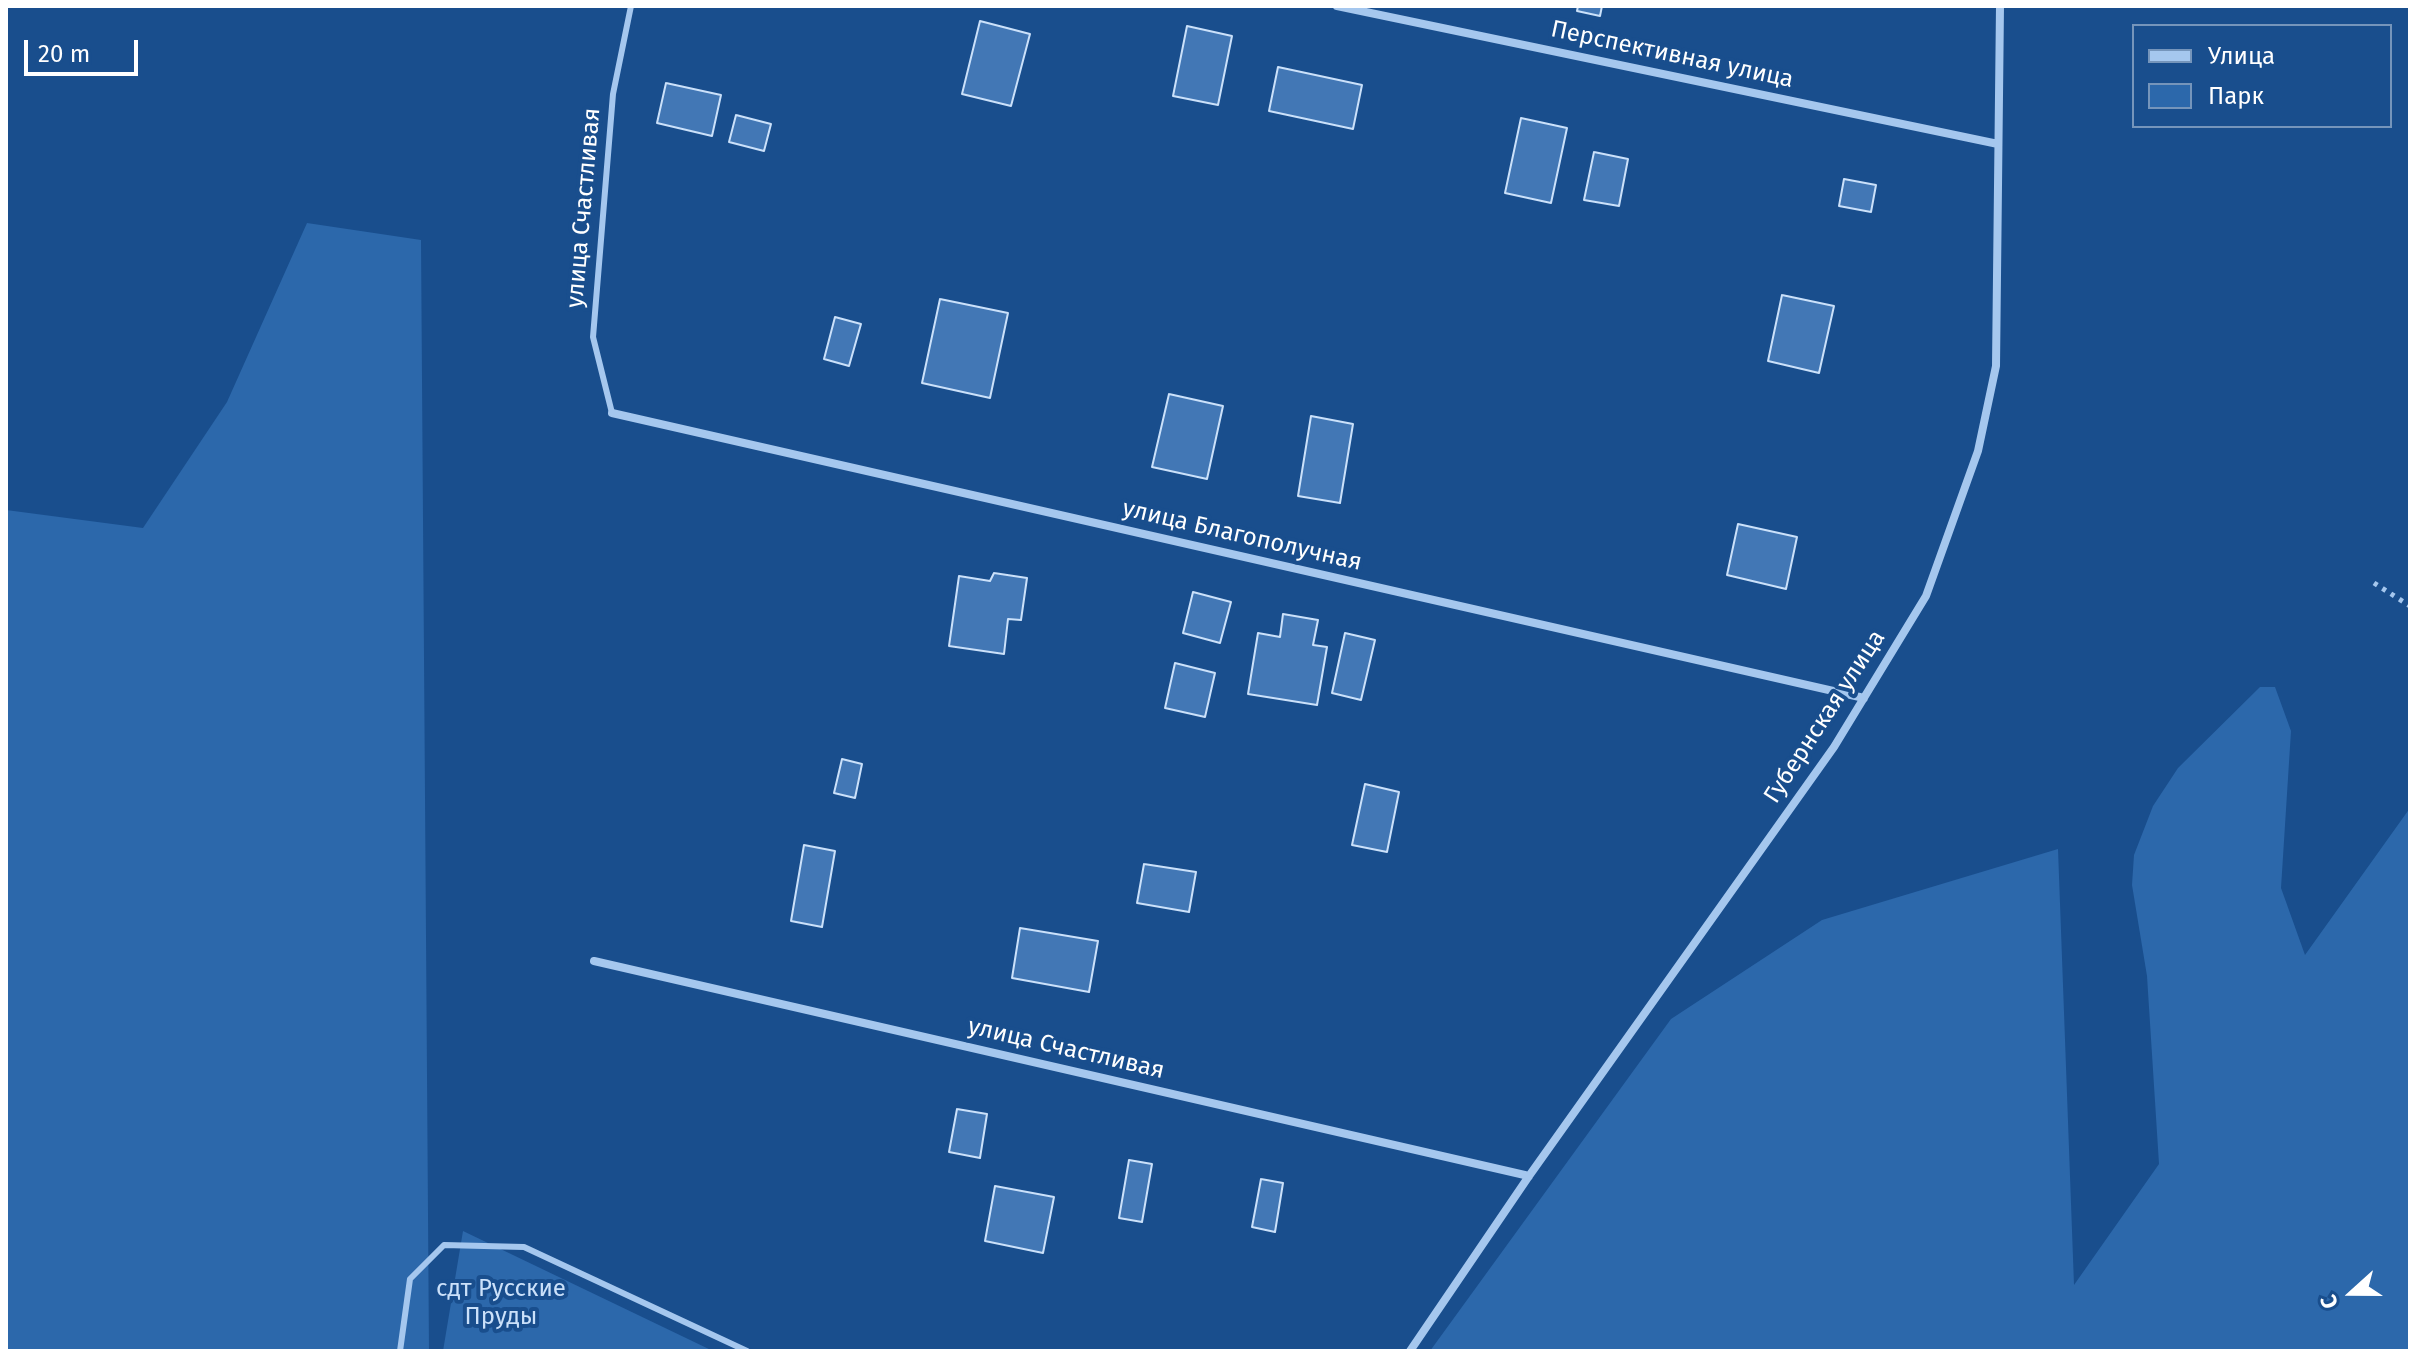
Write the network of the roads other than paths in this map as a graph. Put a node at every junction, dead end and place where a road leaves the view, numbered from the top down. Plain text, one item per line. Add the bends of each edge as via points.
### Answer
1 (631, 6) edge
2 (1337, 6) edge
3 (2000, 6) edge
4 (1998, 144) junction
5 (612, 413) joint
6 (1864, 698) junction
7 (594, 961) dead end
8 (1529, 1176) junction
9 (400, 1351) edge
10 (747, 1351) edge
11 (1410, 1351) edge

1 - 5 lane, улица Счастливая via 613,94 593,337
2 - 4 street, Перспективная улица
3 - 4 street, Губернская улица
4 - 6 street, Губернская улица via 1996,366 1978,451 1926,596
5 - 6 street, улица Благополучная
6 - 8 street, Губернская улица
7 - 8 street, улица Счастливая
8 - 11 street, Губернская улица
9 - 10 lane via 410,1279 444,1245 524,1247

